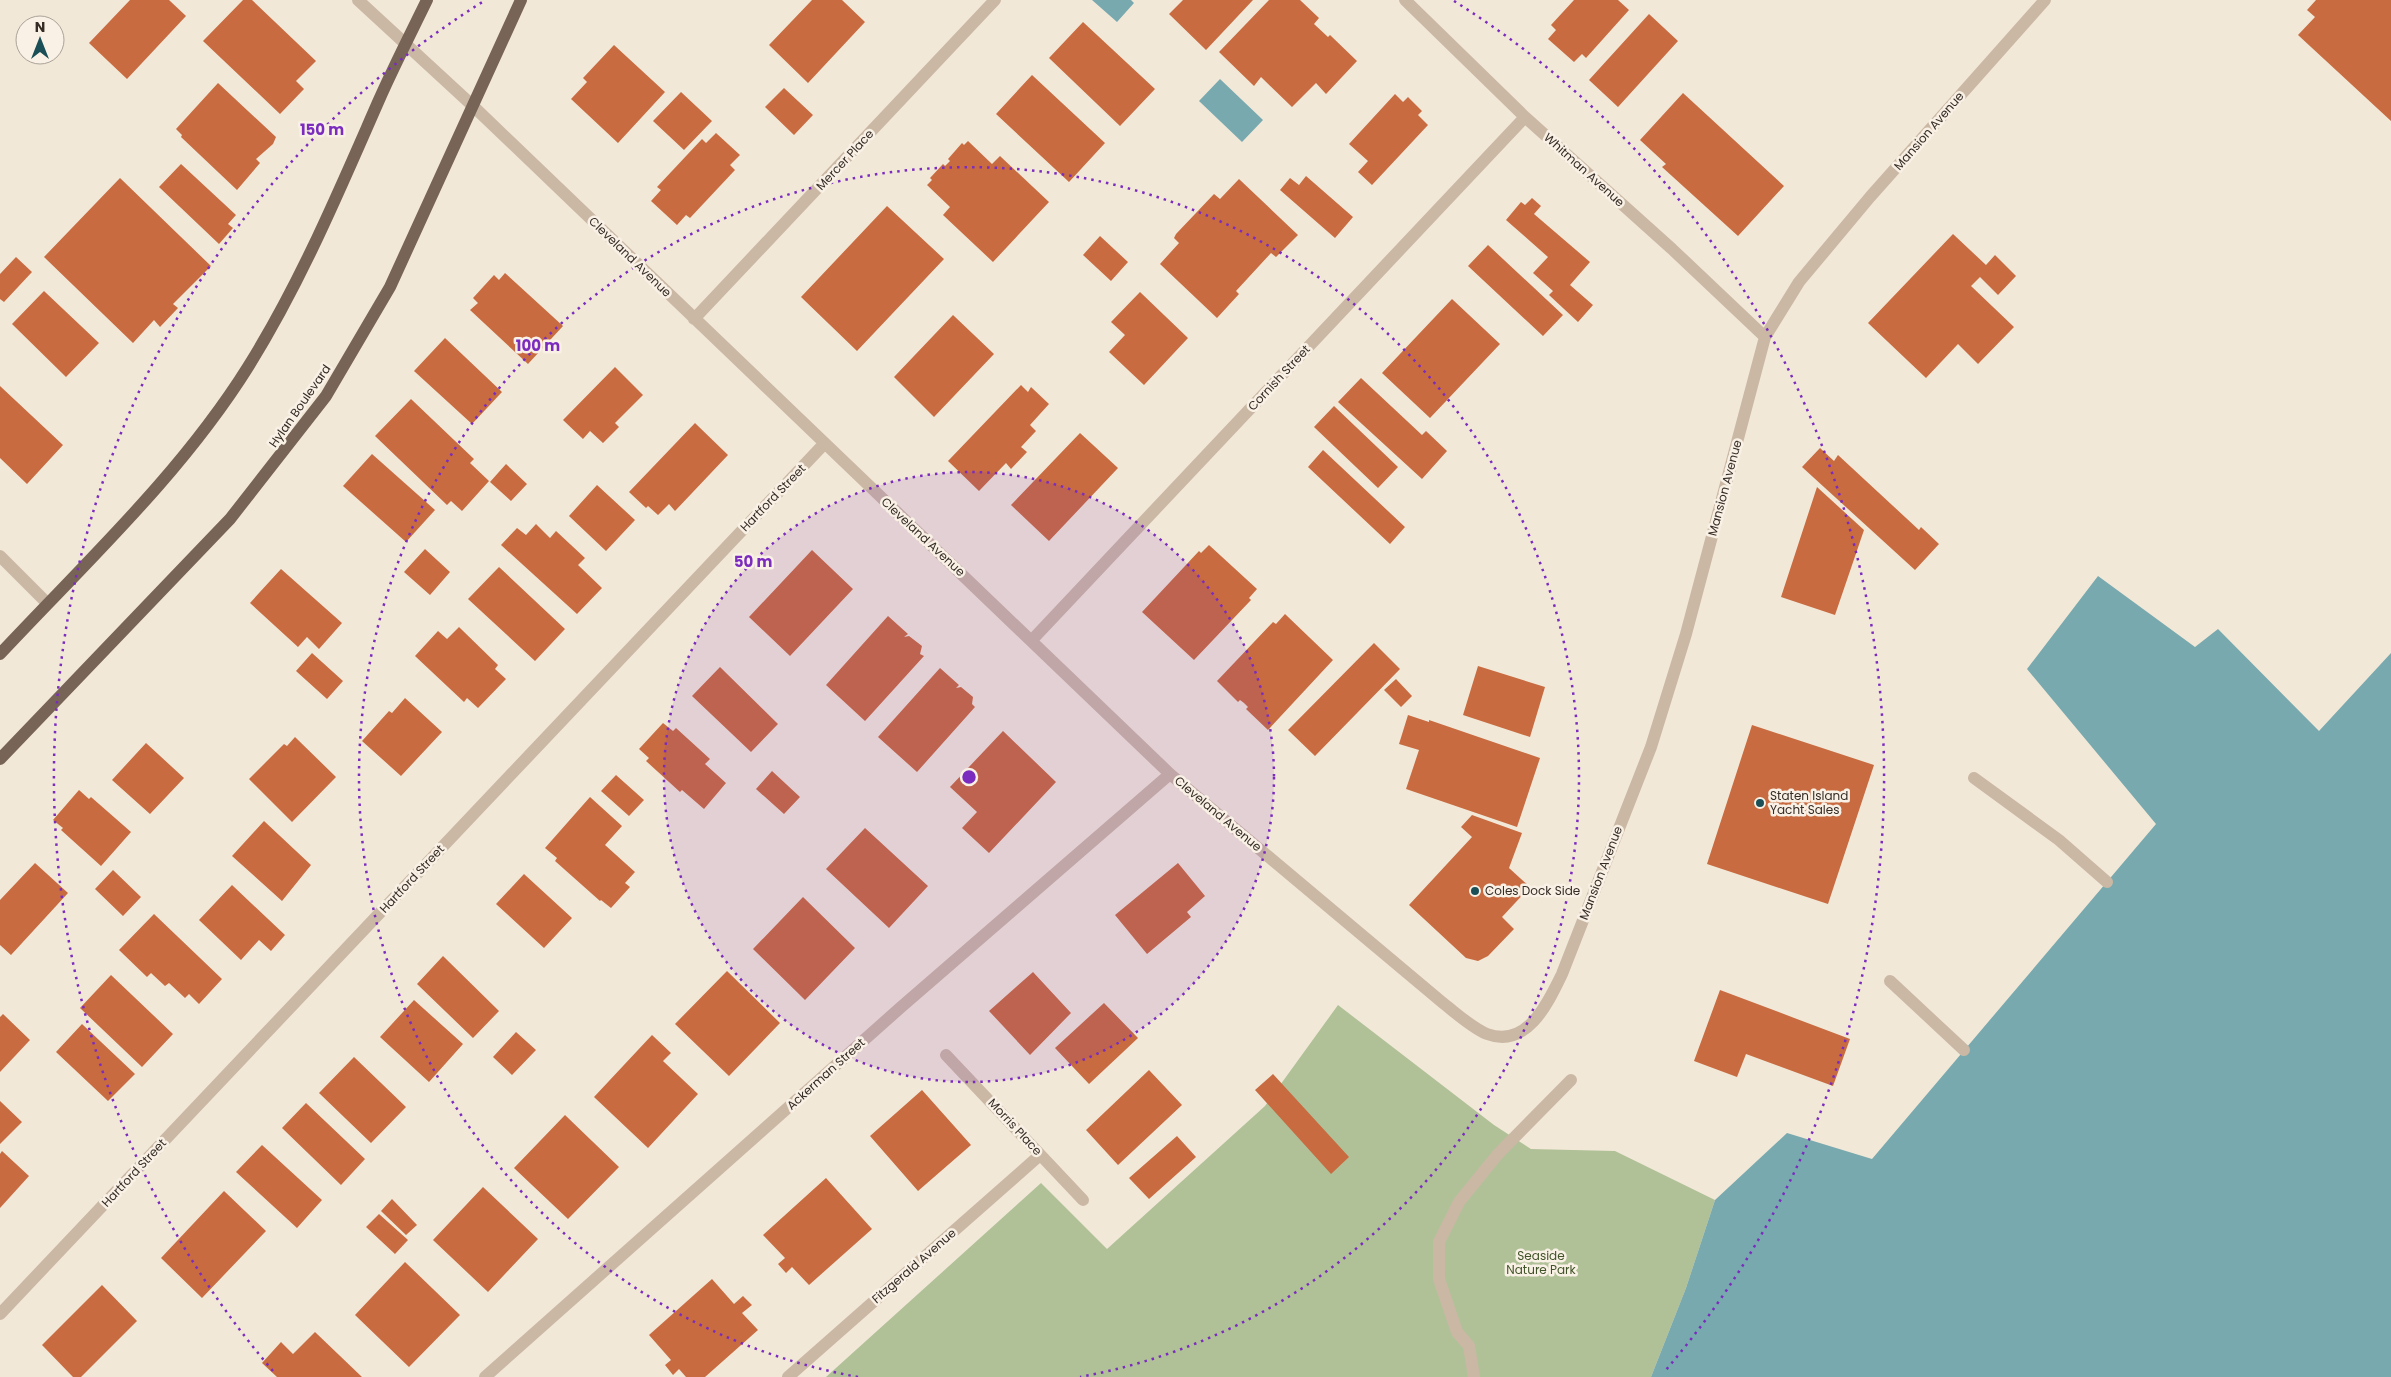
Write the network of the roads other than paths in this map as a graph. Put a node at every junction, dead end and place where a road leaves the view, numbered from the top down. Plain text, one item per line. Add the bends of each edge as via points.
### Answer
1 (358, 0) edge
2 (427, 0) edge
3 (521, 0) edge
4 (995, 0) edge
5 (1405, 0) edge
6 (2045, 0) edge
7 (405, 46) junction
8 (473, 106) junction
9 (1526, 117) junction
10 (694, 319) junction
11 (1765, 337) junction
12 (824, 444) junction
13 (0, 556) edge
14 (47, 604) junction
15 (1032, 640) junction
16 (0, 654) edge
17 (0, 758) edge
18 (1170, 774) junction
19 (1974, 778) dead end
20 (2107, 882) dead end
21 (1890, 981) dead end
22 (1513, 1036) joint
23 (1964, 1050) dead end
24 (946, 1054) dead end
25 (1571, 1080) dead end
26 (1040, 1155) junction
27 (1083, 1200) dead end
28 (0, 1314) edge
29 (484, 1377) edge
30 (788, 1377) edge
31 (1474, 1377) edge

1 - 7 street, Cleveland Avenue
2 - 7 main road
3 - 8 main road, Hylan Boulevard
4 - 10 street, Mercer Place
5 - 9 street, Whitman Avenue
6 - 11 street, Mansion Avenue via 1799,282
7 - 8 street, Cleveland Avenue
7 - 14 main road via 296,282 248,367 213,419 176,464
8 - 10 street, Cleveland Avenue
8 - 17 main road, Hylan Boulevard via 390,287 326,396 230,519
9 - 11 street, Whitman Avenue
9 - 15 street, Cornish Street
10 - 12 street, Cleveland Avenue
11 - 22 street, Mansion Avenue via 1686,634 1650,747 1562,974 1548,1003 1528,1028
12 - 15 street, Cleveland Avenue
12 - 28 street, Hartford Street
13 - 14 street
14 - 16 main road
15 - 18 street, Cleveland Avenue
18 - 22 street, Cleveland Avenue via 1443,1003 1485,1034
18 - 29 street, Ackerman Street via 900,1008
19 - 20 street via 2059,840
21 - 23 street
24 - 26 street, Morris Place
25 - 31 street via 1492,1161 1459,1202 1439,1242 1439,1279 1457,1332 1469,1346
26 - 27 street, Morris Place
26 - 30 street, Fitzgerald Avenue

